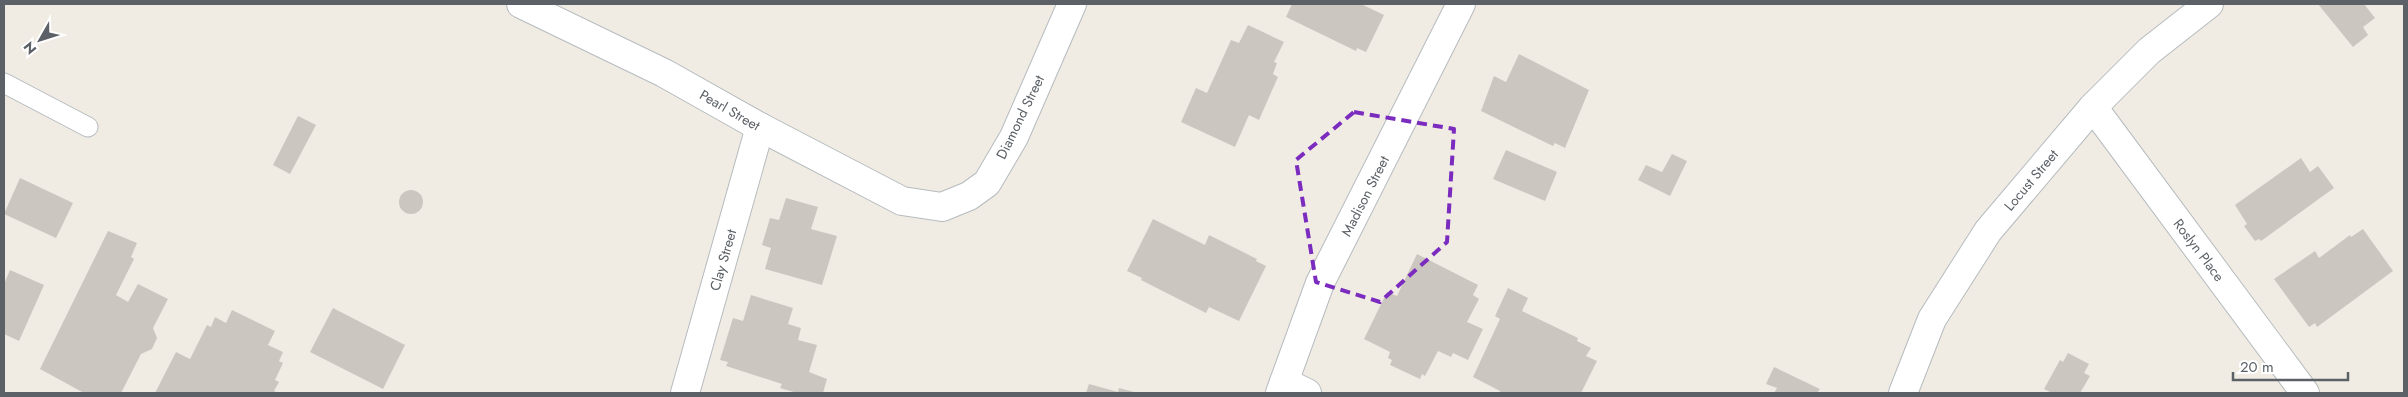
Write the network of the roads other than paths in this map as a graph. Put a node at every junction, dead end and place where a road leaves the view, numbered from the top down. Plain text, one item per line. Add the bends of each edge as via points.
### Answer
1 (521, 4) edge
2 (1072, 4) edge
3 (1461, 4) edge
4 (2210, 4) edge
5 (4, 83) edge
6 (2093, 107) junction
7 (88, 127) dead end
8 (760, 127) junction
9 (942, 207) joint
10 (1290, 389) edge
11 (685, 393) edge
12 (1903, 393) edge
13 (2305, 393) edge

1 - 8 street, Pearl Street via 664,73
2 - 9 street, Diamond Street via 1014,137 987,183 969,196
3 - 10 street, Madison Street via 1320,284
4 - 6 street, Locust Street via 2149,51
5 - 7 lane
6 - 12 street, Locust Street via 1988,231 1932,319
6 - 13 street, Roslyn Place
8 - 9 street, Pearl Street via 902,201
8 - 11 street, Clay Street

